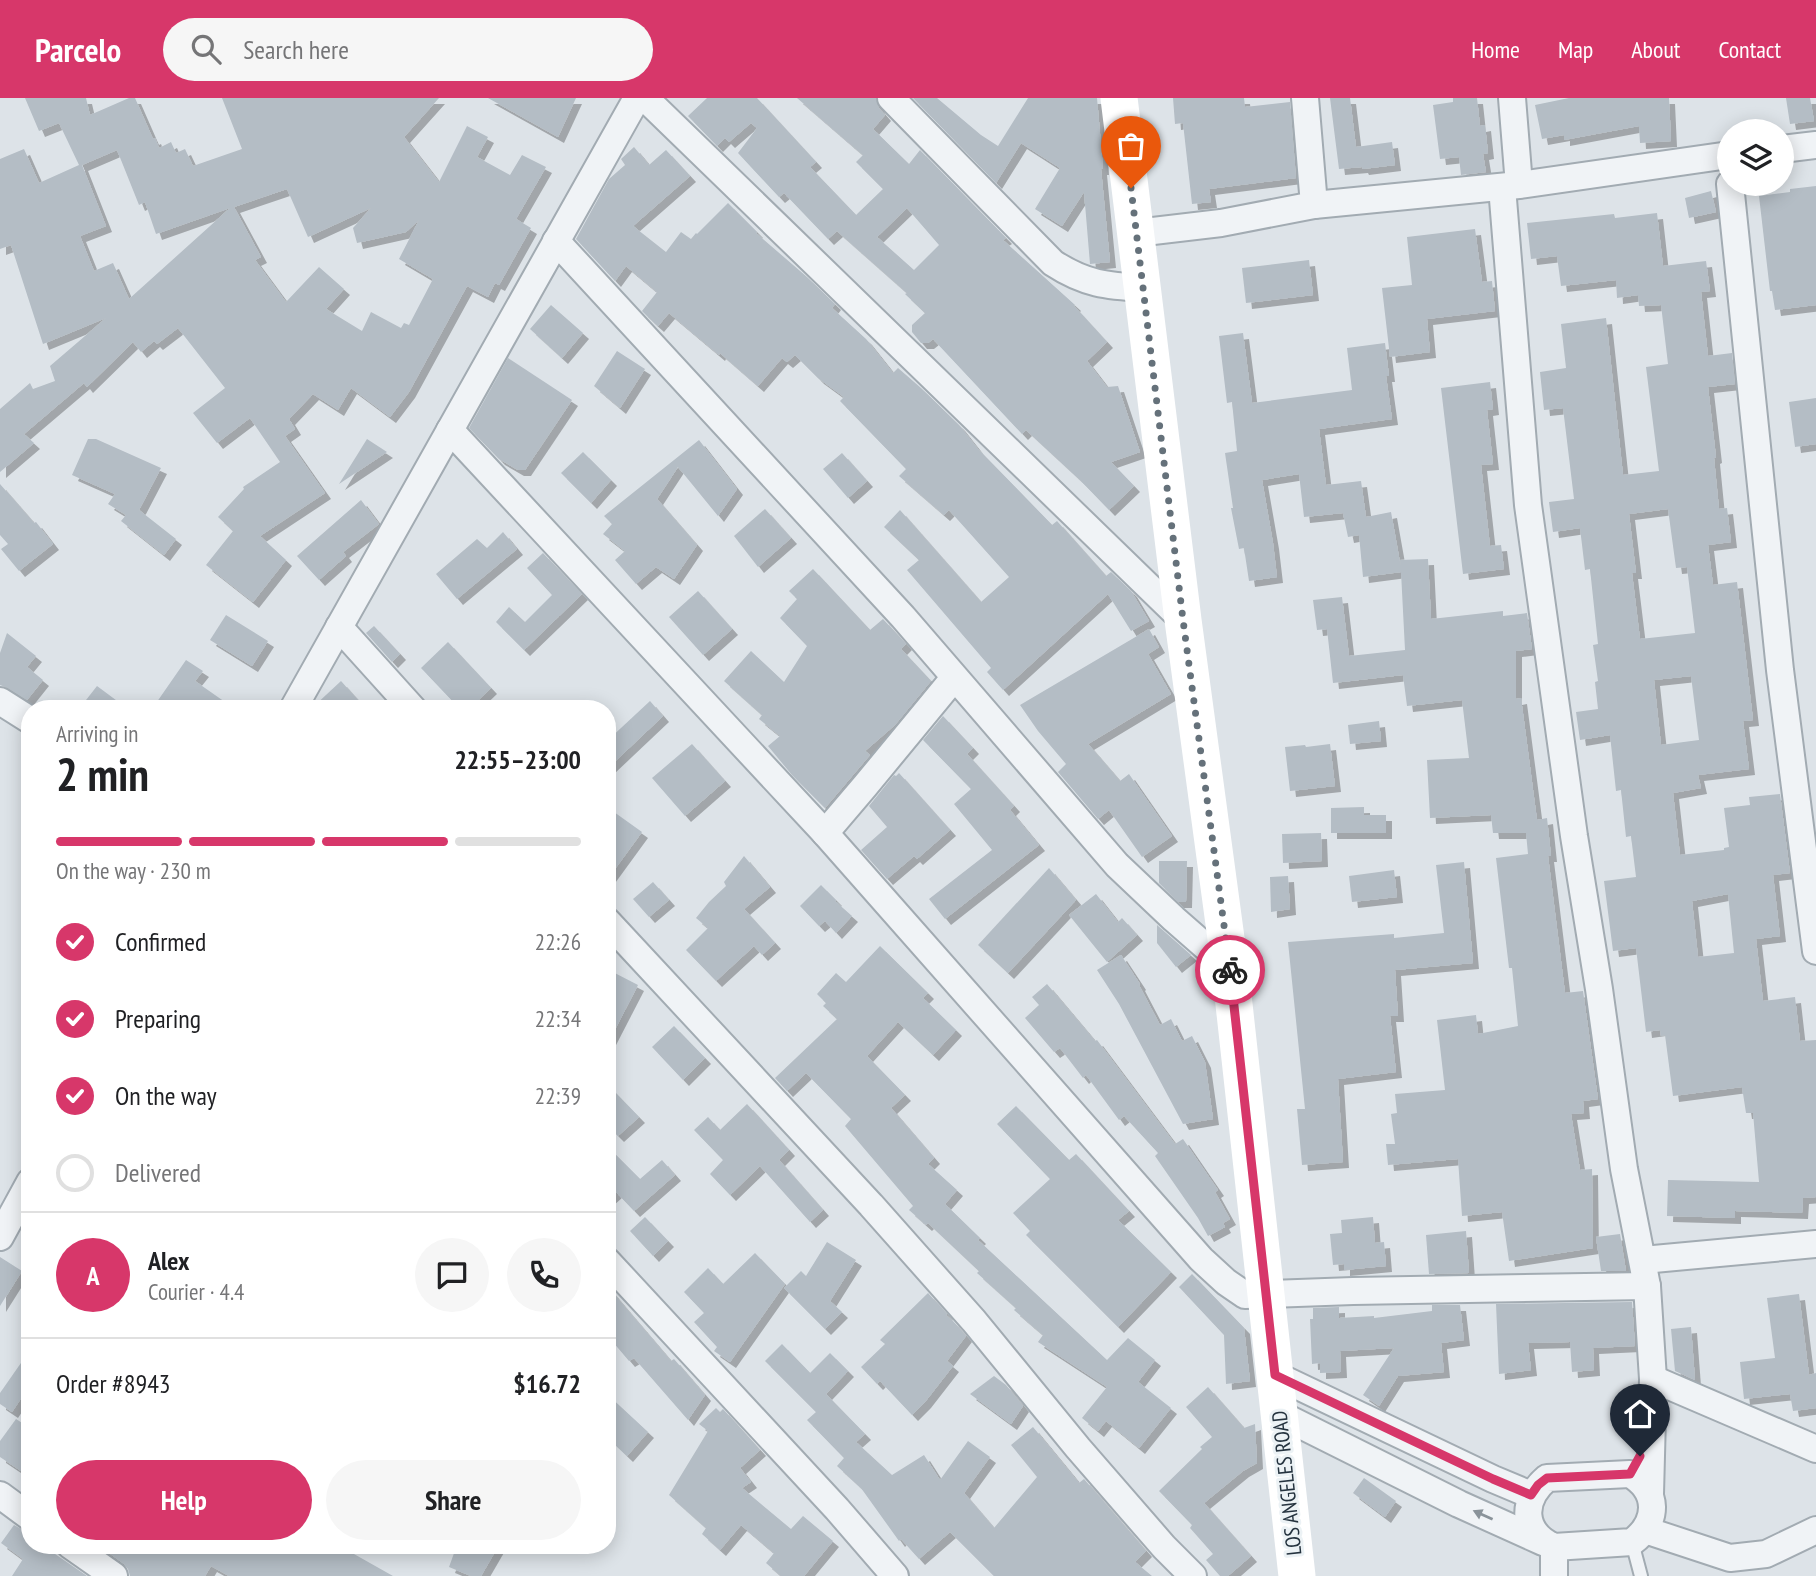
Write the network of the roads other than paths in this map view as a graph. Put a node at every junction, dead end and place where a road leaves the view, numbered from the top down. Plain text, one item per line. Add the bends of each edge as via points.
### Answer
1 (637, 98) edge
2 (645, 98) edge
3 (891, 98) edge
4 (1119, 98) edge
5 (1305, 98) edge
6 (1512, 98) edge
7 (1816, 145) edge
8 (1794, 148) edge
9 (1717, 162) edge
10 (1510, 186) junction
11 (1731, 196) edge
12 (1314, 205) junction
13 (1136, 233) junction
14 (556, 241) junction
15 (1144, 288) junction
16 (450, 430) junction
17 (1183, 620) junction
18 (339, 628) junction
19 (954, 678) junction
20 (298, 700) edge
21 (405, 700) edge
22 (0, 701) edge
23 (21, 714) edge
24 (825, 833) junction
25 (616, 931) edge
26 (1816, 951) edge
27 (1230, 968) junction
28 (21, 1208) edge
29 (14, 1228) edge
30 (1816, 1244) edge
31 (616, 1271) edge
32 (1645, 1273) junction
33 (1266, 1295) junction
34 (1275, 1375) junction
35 (1653, 1379) junction
36 (1279, 1414) junction
37 (1651, 1439) junction
38 (1816, 1449) edge
39 (1630, 1474) junction
40 (1650, 1494) junction
41 (0, 1495) edge
42 (1531, 1495) junction
43 (21, 1510) edge
44 (1816, 1530) edge
45 (1639, 1536) junction
46 (1549, 1545) junction
47 (82, 1554) edge
48 (114, 1576) edge
49 (895, 1576) edge
50 (1193, 1576) edge
51 (1297, 1576) edge
52 (1554, 1576) edge
53 (1642, 1576) edge

1 - 14 street
2 - 17 street
3 - 15 street via 1053,263 1100,285
4 - 13 main road, LOS ANGELES ROAD
5 - 12 street
6 - 10 street
7 - 8 street
9 - 10 street
10 - 12 street
10 - 32 street via 1514,352 1528,505 1624,1170
11 - 26 street via 1780,670
12 - 13 street
13 - 15 main road, LOS ANGELES ROAD
14 - 16 street
14 - 19 street
15 - 17 main road, LOS ANGELES ROAD
16 - 18 street
16 - 24 street
17 - 27 main road, LOS ANGELES ROAD
18 - 20 street
18 - 21 street
19 - 24 street
19 - 27 street via 1117,865
22 - 23 street
24 - 33 street via 1201,1259 1245,1295
25 - 50 street via 871,1205
27 - 33 main road, LOS ANGELES ROAD
28 - 29 street
30 - 32 street
31 - 49 street
32 - 33 street
32 - 35 street
33 - 34 main road, LOS ANGELES ROAD
34 - 36 main road, LOS ANGELES ROAD
34 - 42 street
35 - 37 street
35 - 38 street
46 -> 36 street
36 - 51 main road, LOS ANGELES ROAD
37 - 39 street
37 - 40 street
39 - 40 street
39 - 42 street via 1547,1478
40 - 45 street via 1652,1514
41 - 43 street
42 - 46 street via 1532,1528
44 - 45 street via 1766,1554 1730,1562
45 - 46 street
45 - 53 lane
46 - 52 street
47 - 48 street

